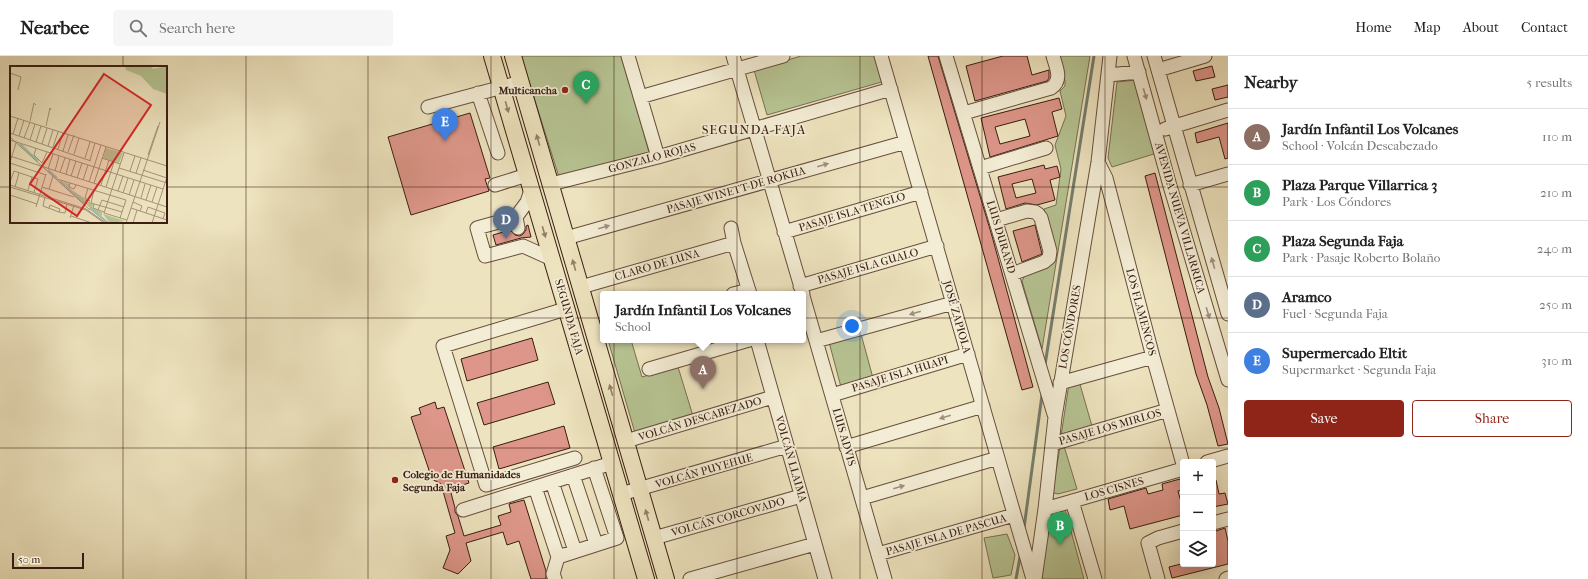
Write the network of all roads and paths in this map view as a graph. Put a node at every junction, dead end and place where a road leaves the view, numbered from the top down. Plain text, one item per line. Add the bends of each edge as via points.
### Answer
1 (492, 56) edge
2 (513, 56) edge
3 (628, 56) edge
4 (733, 56) edge
5 (783, 56) edge
6 (881, 56) edge
7 (948, 56) edge
8 (1053, 56) edge
9 (1110, 56) edge
10 (1134, 56) edge
11 (1154, 56) edge
12 (1205, 56) edge
13 (737, 69) junction
14 (1158, 70) junction
15 (1138, 72) junction
16 (1108, 75) junction
17 (521, 82) junction
18 (501, 87) junction
19 (891, 89) junction
20 (478, 93) junction
21 (640, 97) junction
22 (428, 107) dead end
23 (1228, 110) edge
24 (964, 113) junction
25 (1173, 126) junction
26 (754, 129) junction
27 (1156, 132) junction
28 (906, 142) junction
29 (1046, 148) dead end
30 (498, 153) dead end
31 (658, 157) junction
32 (1098, 162) junction
33 (980, 168) junction
34 (1228, 174) edge
35 (769, 180) junction
36 (529, 182) junction
37 (551, 184) junction
38 (494, 185) dead end
39 (1190, 185) junction
40 (921, 192) junction
41 (996, 220) junction
42 (731, 228) dead end
43 (784, 232) junction
44 (566, 238) junction
45 (734, 243) junction
46 (937, 246) junction
47 (552, 259) junction
48 (1012, 274) junction
49 (581, 287) junction
50 (749, 291) edge
51 (802, 291) edge
52 (805, 291) edge
53 (953, 303) junction
54 (806, 306) edge
55 (559, 311) dead end
56 (1228, 314) edge
57 (599, 332) edge
58 (816, 341) junction
59 (602, 343) edge
60 (739, 343) edge
61 (758, 343) edge
62 (968, 354) junction
63 (1153, 357) junction
64 (649, 369) dead end
65 (1228, 380) edge
66 (1060, 383) junction
67 (832, 395) junction
68 (773, 397) junction
69 (983, 406) junction
70 (1168, 410) junction
71 (1055, 417) junction
72 (626, 441) junction
73 (1052, 444) junction
74 (787, 446) junction
75 (846, 447) junction
76 (1228, 456) edge
77 (575, 458) dead end
78 (998, 458) junction
79 (1182, 459) edge
80 (1216, 459) edge
81 (612, 463) junction
82 (594, 468) junction
83 (1180, 470) edge
84 (573, 475) junction
85 (552, 482) junction
86 (535, 487) junction
87 (640, 489) junction
88 (621, 494) junction
89 (801, 496) junction
90 (862, 498) junction
91 (1072, 501) junction
92 (1045, 509) junction
93 (463, 510) dead end
94 (1014, 516) junction
95 (1228, 519) edge
96 (1216, 522) edge
97 (1180, 532) edge
98 (654, 538) junction
99 (596, 544) junction
100 (815, 544) junction
101 (575, 551) junction
102 (878, 554) junction
103 (558, 557) junction
104 (555, 579) edge
105 (646, 579) edge
106 (666, 579) edge
107 (690, 579) edge
108 (825, 579) edge
109 (885, 579) edge
110 (1034, 579) edge
111 (1095, 579) edge
112 (1158, 579) edge

1 - 18 main road, SEGUNDA FAJA
2 - 17 main road, SEGUNDA FAJA
3 - 21 street
4 - 13 street, LUIS ADVIS
5 - 13 street
6 - 19 street, JOSÉ ZAPIOLA
7 - 24 street, LUIS DURAND
8 - 24 street via 1058,78 1051,88
9 - 16 street, LOS CÓNDORES
10 - 15 street, AVENIDA NUEVA VILLARRICA
11 - 14 street, AVENIDA NUEVA VILLARRICA
12 - 14 street
13 - 21 street
13 - 26 street, LUIS ADVIS
14 - 25 street, AVENIDA NUEVA VILLARRICA
15 - 16 street
15 -> 27 street, AVENIDA NUEVA VILLARRICA
16 - 32 street, LOS CÓNDORES
17 - 18 street
37 -> 17 main road, SEGUNDA FAJA
18 - 20 street
18 -> 36 main road, SEGUNDA FAJA
19 - 26 street, GONZALO ROJAS
19 - 28 street, JOSÉ ZAPIOLA
20 - 22 street
20 - 30 street
21 - 31 street
23 - 25 street
24 - 33 street, LUIS DURAND
25 - 27 street
25 - 39 street, AVENIDA NUEVA VILLARRICA
26 - 31 street, GONZALO ROJAS
26 - 35 street, LUIS ADVIS
27 -> 65 street, AVENIDA NUEVA VILLARRICA
35 -> 28 street, PASAJE WINETT DE ROKHA
28 - 40 street, JOSÉ ZAPIOLA
29 - 33 street
31 - 37 street, GONZALO ROJAS
32 - 63 street, LOS FLAMENCOS via 1106,178
32 - 66 street, LOS CÓNDORES
33 - 41 street, LUIS DURAND
34 - 39 street
35 - 43 street, LUIS ADVIS
44 -> 35 street, PASAJE WINETT DE ROKHA
36 - 38 street
36 -> 47 main road, SEGUNDA FAJA
36 - 47 street via 519,233
37 - 44 main road, SEGUNDA FAJA
56 -> 39 street, AVENIDA NUEVA VILLARRICA
40 - 43 street, PASAJE ISLA TENGLO
40 - 46 street, JOSÉ ZAPIOLA
41 - 48 street, LUIS DURAND
41 - 48 street via 1027,211 1035,212 1041,218 1050,251 1049,258
42 - 45 street
43 - 51 street, LUIS ADVIS
49 -> 44 main road, SEGUNDA FAJA
45 - 49 street, CLARO DE LUNA
45 - 50 street
46 - 52 street, PASAJE ISLA GUALO
46 - 53 street, JOSÉ ZAPIOLA
47 - 81 main road, SEGUNDA FAJA
48 - 71 street, LUIS DURAND
49 - 57 main road, SEGUNDA FAJA
53 -> 58 street
53 - 62 street, JOSÉ ZAPIOLA
54 - 58 street, LUIS ADVIS
55 - 77 street via 444,346 486,485
58 - 67 street, LUIS ADVIS
72 -> 59 main road, SEGUNDA FAJA
60 - 64 street
61 - 68 street, VOLCÁN LLAIMA
62 - 67 street, PASAJE ISLA HUAPI
62 - 69 street, JOSÉ ZAPIOLA
63 - 66 street
63 - 70 street, LOS FLAMENCOS
66 - 71 street, LOS CÓNDORES
67 - 75 street, LUIS ADVIS
68 - 72 street, VOLCÁN DESCABEZADO
68 - 74 street, VOLCÁN LLAIMA
69 -> 75 street
69 - 78 street, JOSÉ ZAPIOLA
70 - 73 street, PASAJE LOS MIRLOS
70 - 79 street, LOS FLAMENCOS
71 - 73 street, LOS CÓNDORES
72 - 87 main road, SEGUNDA FAJA
73 - 92 street, LOS CÓNDORES
74 - 87 street, VOLCÁN PUYEHUE
74 - 89 street, VOLCÁN LLAIMA
75 - 90 street, LUIS ADVIS
76 - 80 street
90 -> 78 street
78 - 94 street, JOSÉ ZAPIOLA
81 - 82 street
81 - 88 main road, SEGUNDA FAJA
82 - 84 street
82 - 99 street via 616,538
83 - 91 street, LOS CISNES
84 - 85 street
84 - 99 street
85 - 86 street
85 - 101 street
86 - 93 street
86 - 103 street
87 - 88 street, VOLCÁN PUYEHUE
98 -> 87 main road, SEGUNDA FAJA
88 - 105 main road, SEGUNDA FAJA
89 - 98 street, VOLCÁN CORCOVADO
89 - 100 street, VOLCÁN LLAIMA
90 - 102 street, LUIS ADVIS
91 - 92 street, LOS CISNES
91 - 111 street
92 - 110 street, LOS CÓNDORES
94 - 102 street, PASAJE ISLA DE PASCUA
94 - 110 street, JOSÉ ZAPIOLA
95 - 96 street
97 - 112 street via 1148,543
98 - 106 main road, SEGUNDA FAJA
99 - 101 street
100 - 107 street
100 - 108 street, VOLCÁN LLAIMA
101 - 103 street
102 - 109 street, LUIS ADVIS
103 - 104 street via 553,574

